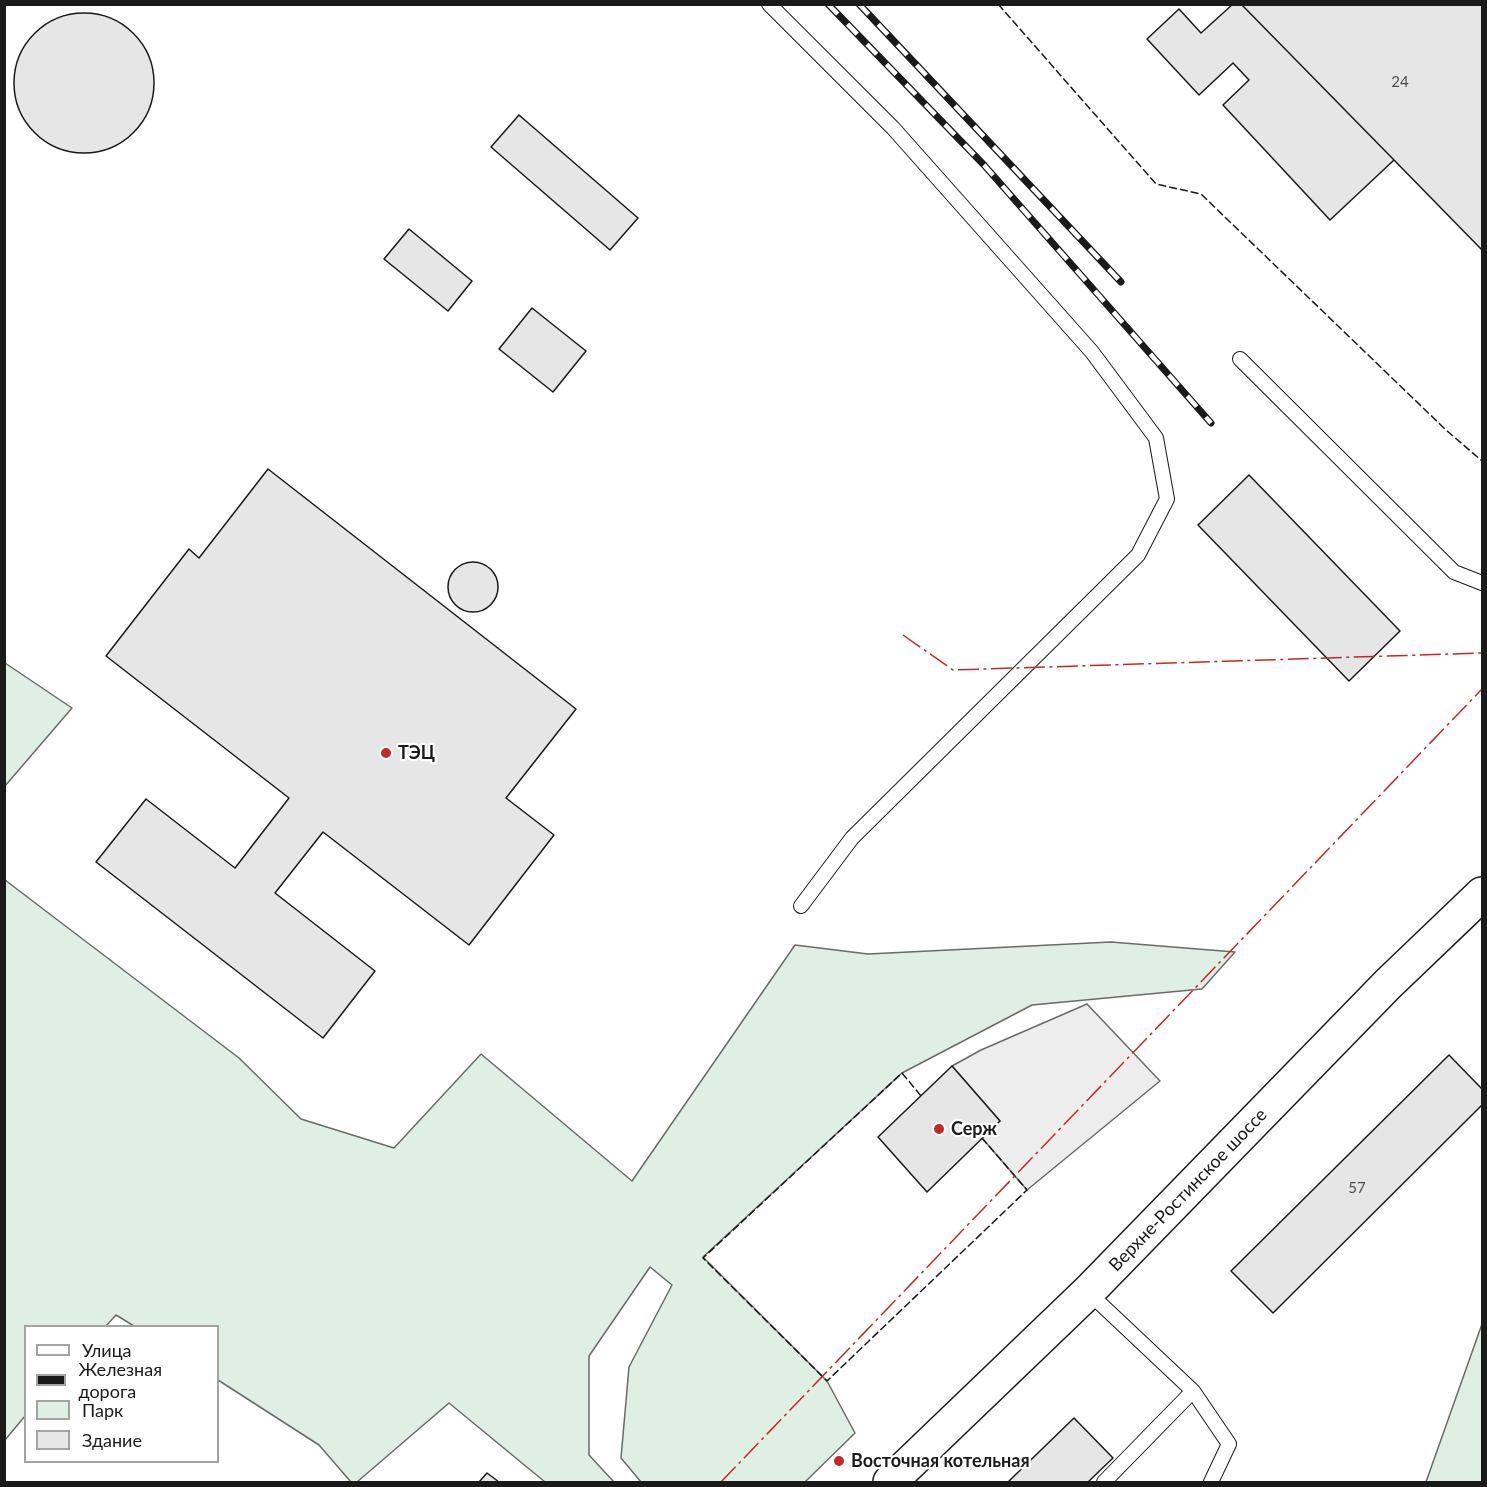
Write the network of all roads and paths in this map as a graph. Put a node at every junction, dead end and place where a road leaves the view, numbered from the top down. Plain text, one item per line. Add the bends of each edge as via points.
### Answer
1 (768, 4) edge
2 (1240, 359) dead end
3 (1482, 584) edge
4 (1482, 894) edge
5 (801, 906) dead end
6 (1088, 1292) junction
7 (1194, 1391) junction
8 (890, 1482) edge
9 (1104, 1482) edge
10 (1211, 1482) edge

1 - 5 lane via 893,128 1092,352 1156,438 1167,499 1137,555 852,838
2 - 3 lane via 1454,572
4 - 6 main road, Верхне-Ростинское шоссе via 1388,984
6 - 7 lane
6 - 8 main road, Верхне-Ростинское шоссе
7 - 9 lane
7 - 10 lane via 1228,1444

